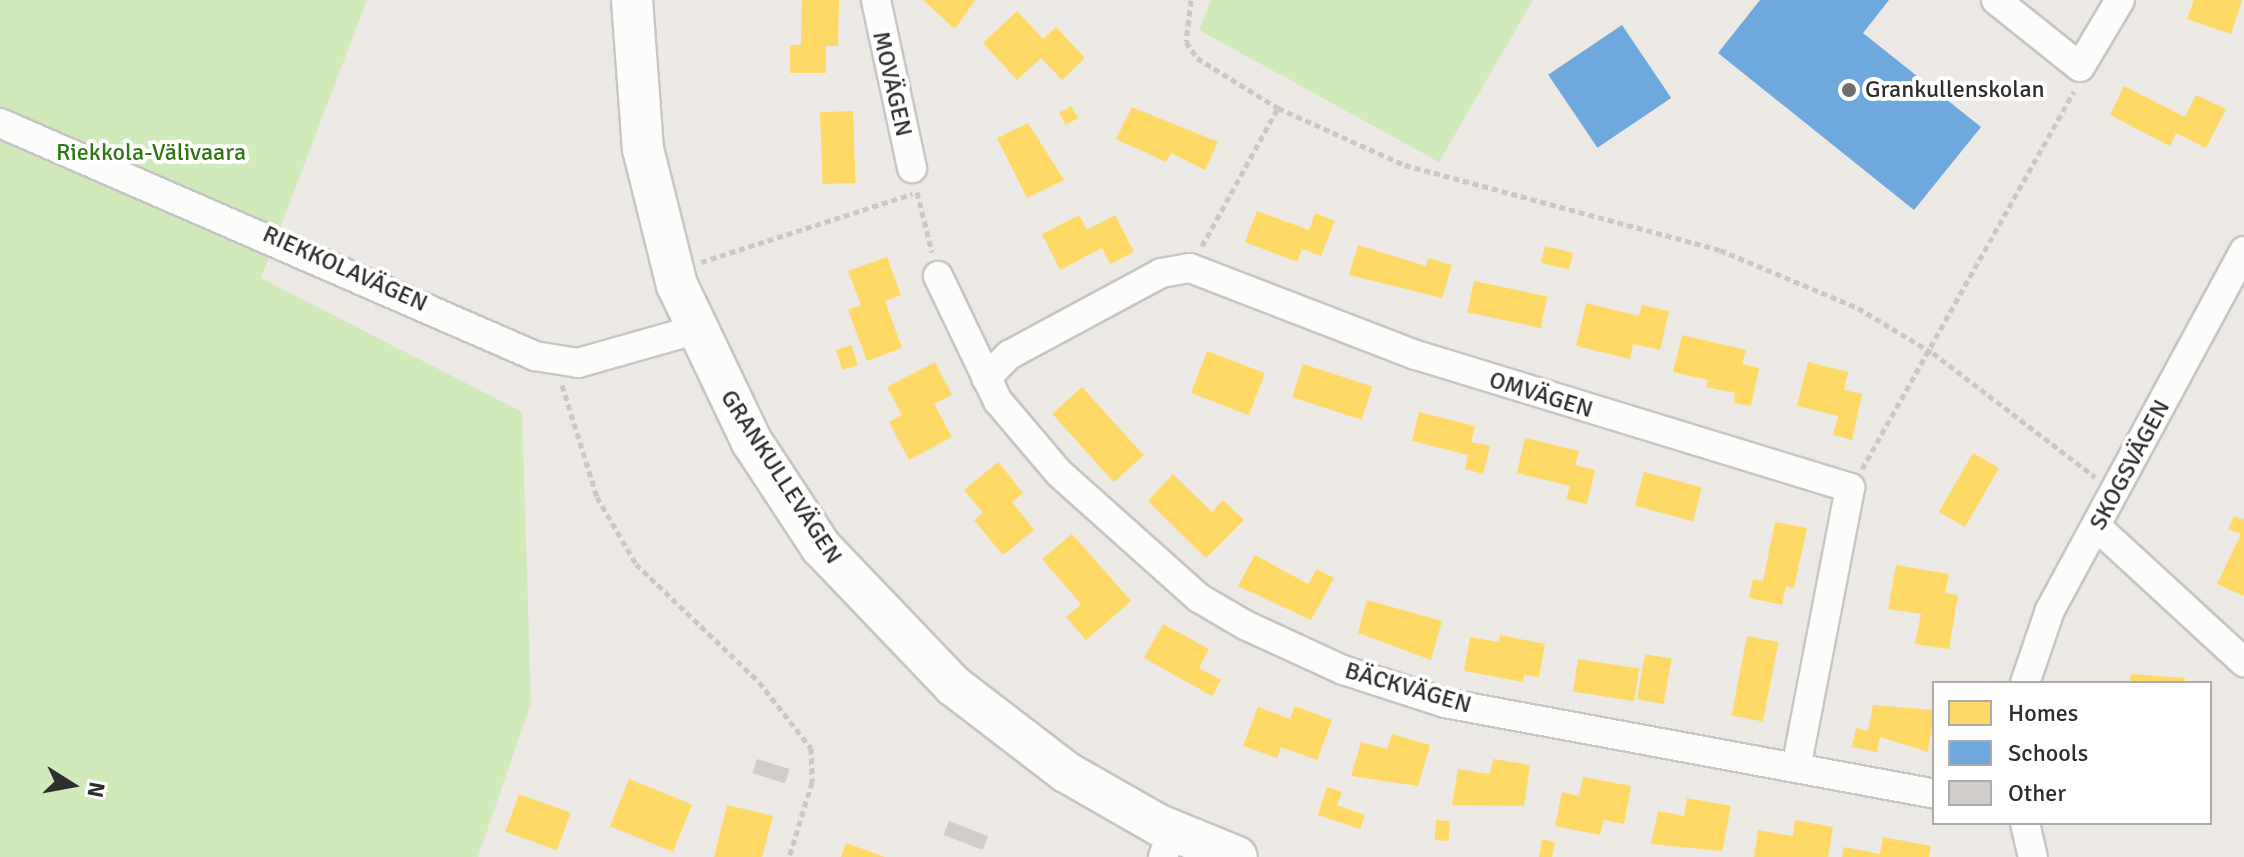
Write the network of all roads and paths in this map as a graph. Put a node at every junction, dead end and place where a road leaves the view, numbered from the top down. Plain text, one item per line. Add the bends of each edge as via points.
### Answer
1 (632, 0) edge
2 (876, 0) edge
3 (1191, 0) edge
4 (1996, 0) edge
5 (2120, 0) edge
6 (2080, 67) junction
7 (1278, 108) junction
8 (0, 123) edge
9 (915, 180) junction
10 (2244, 251) edge
11 (1190, 268) junction
12 (674, 273) junction
13 (938, 276) joint
14 (695, 330) junction
15 (1933, 353) junction
16 (558, 360) junction
17 (986, 378) junction
18 (1850, 488) junction
19 (2115, 492) junction
20 (2097, 527) junction
21 (2244, 662) edge
22 (2026, 681) edge
23 (1796, 768) junction
24 (1932, 794) edge
25 (2025, 825) edge
26 (1167, 844) edge
27 (789, 857) edge
28 (1237, 857) edge
29 (2033, 857) edge

1 - 12 street, GRANKULLEVÄGEN via 643,149
2 - 9 street, MOVÄGEN
3 - 7 path via 1186,42 1197,58
4 - 6 street
5 - 6 street
6 - 15 path via 2071,105
7 - 11 path
7 - 15 path via 1405,165 1720,250 1858,308
8 - 16 street, RIEKKOLAVÄGEN
9 - 12 path
9 - 13 path
10 - 19 street, SKOGSVÄGEN
11 - 17 street via 1120,296 1009,355
11 - 18 street, OMVÄGEN via 1416,355
12 - 14 street, GRANKULLEVÄGEN
13 - 17 street, BÄCKVÄGEN
14 - 16 street, RIEKKOLAVÄGEN via 630,354
14 - 26 street, GRANKULLEVÄGEN via 752,442 821,547 884,620 1066,772
15 - 18 path
15 - 19 path
16 - 27 path via 566,413 597,497 636,564 777,701 811,748 812,782
17 - 23 street, BÄCKVÄGEN via 1059,473 1126,538 1245,625 1343,670 1445,703
18 - 23 street
19 - 20 street, SKOGSVÄGEN
20 - 21 street
20 - 22 street, SKOGSVÄGEN via 2050,610
23 - 24 street, BÄCKVÄGEN
25 - 29 street
26 - 28 street, GRANKULLEVÄGEN

